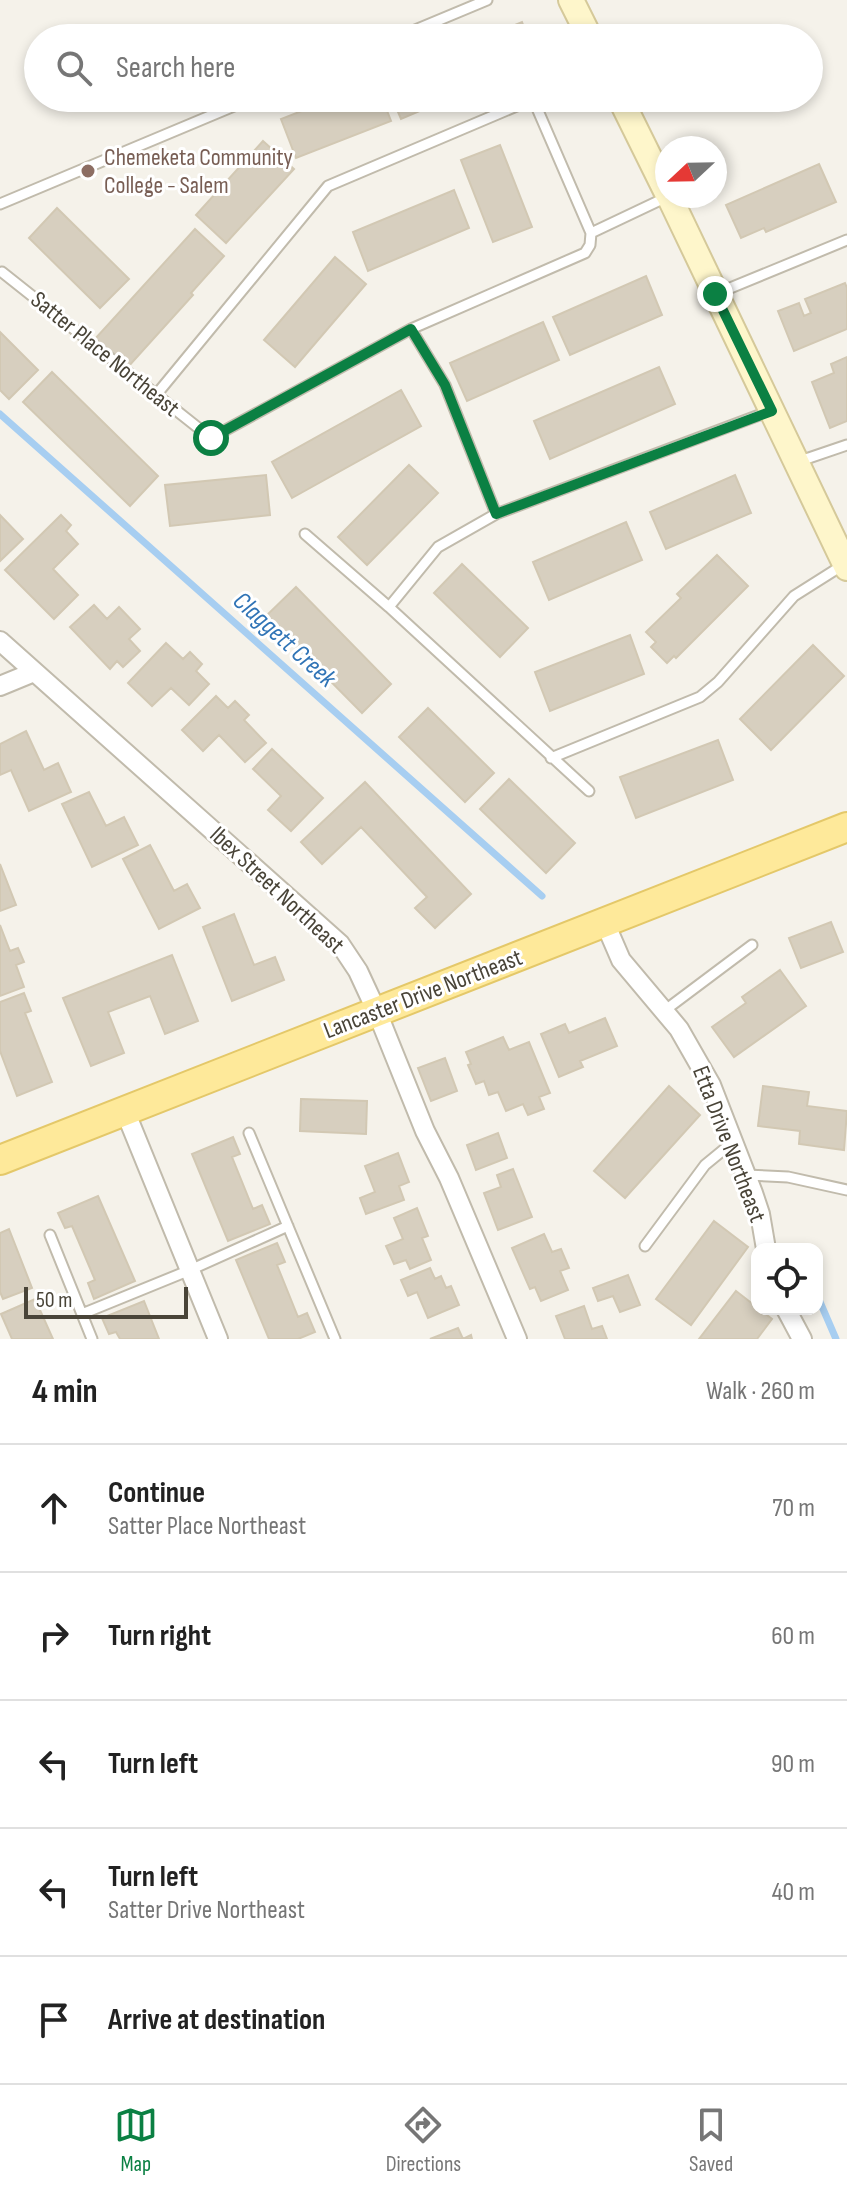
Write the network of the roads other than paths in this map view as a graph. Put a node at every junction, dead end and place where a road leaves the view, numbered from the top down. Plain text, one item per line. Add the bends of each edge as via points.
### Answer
1 (487, 0) edge
2 (571, 0) edge
3 (430, 24) edge
4 (583, 24) edge
5 (220, 112) edge
6 (502, 112) edge
7 (539, 112) edge
8 (627, 112) edge
9 (655, 169) edge
10 (655, 201) edge
11 (0, 204) edge
12 (674, 208) edge
13 (591, 233) junction
14 (847, 240) edge
15 (2, 272) edge
16 (715, 294) junction
17 (411, 329) junction
18 (156, 395) junction
19 (772, 411) junction
20 (847, 445) edge
21 (797, 462) junction
22 (496, 514) junction
23 (305, 534) dead end
24 (846, 566) edge
25 (389, 607) junction
26 (0, 641) edge
27 (34, 672) junction
28 (0, 686) edge
29 (551, 758) junction
30 (589, 791) dead end
31 (847, 827) edge
32 (605, 923) junction
33 (752, 945) dead end
34 (664, 1011) junction
35 (377, 1012) junction
36 (125, 1111) junction
37 (249, 1133) dead end
38 (733, 1142) junction
39 (0, 1160) edge
40 (746, 1175) junction
41 (847, 1190) edge
42 (288, 1226) junction
43 (50, 1235) dead end
44 (765, 1243) edge
45 (645, 1246) dead end
46 (190, 1270) junction
47 (82, 1314) junction
48 (789, 1315) edge
49 (92, 1339) edge
50 (218, 1339) edge
51 (335, 1339) edge
52 (517, 1339) edge
53 (802, 1339) edge

1 - 3 lane
2 - 4 street
5 - 11 lane
6 - 18 lane via 328,186
7 - 13 lane
8 - 9 street
10 - 13 lane, Satter Place Northeast
12 - 16 street
13 - 17 lane, Satter Place Northeast via 585,253
14 - 16 lane
15 - 18 lane, Satter Place Northeast
16 - 19 street
17 - 18 lane, Satter Place Northeast via 211,438
17 - 22 lane via 445,385
19 - 21 street
19 - 22 lane
20 - 21 lane
21 - 24 street
22 - 25 lane via 438,547
23 - 25 lane
24 - 29 lane via 794,596 700,697
25 - 29 lane
26 - 27 street, Ibex Street Northeast
27 - 28 street
27 - 35 street, Ibex Street Northeast via 340,944
29 - 30 lane
31 - 32 main road, Lancaster Drive Northeast
32 - 34 street, Etta Drive Northeast via 621,960
32 - 35 main road, Lancaster Drive Northeast
33 - 34 lane
34 - 38 street, Etta Drive Northeast via 711,1085
35 - 36 main road, Lancaster Drive Northeast
35 - 52 street, Ibex Street Northeast
36 - 39 main road, Lancaster Drive Northeast
36 - 46 street
37 - 42 lane
38 - 40 street, Etta Drive Northeast
38 - 45 lane via 705,1165
40 - 41 lane via 788,1177
40 - 44 street, Etta Drive Northeast
42 - 46 lane
42 - 51 lane
43 - 47 lane
46 - 47 lane
46 - 50 street
47 - 49 lane
48 - 53 street

